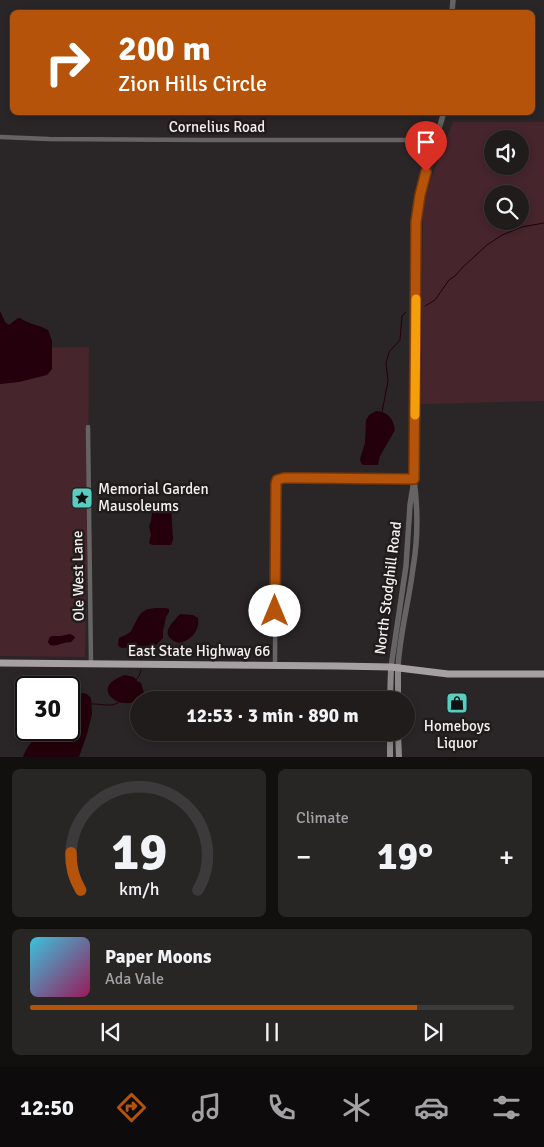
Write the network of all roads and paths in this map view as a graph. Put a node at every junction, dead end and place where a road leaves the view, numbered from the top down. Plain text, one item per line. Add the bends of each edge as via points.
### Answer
1 (443, 115) edge
2 (0, 137) edge
3 (434, 146) junction
4 (88, 427) dead end
5 (414, 479) junction
6 (0, 663) edge
7 (92, 664) junction
8 (275, 665) junction
9 (395, 667) junction
10 (544, 674) edge
11 (391, 691) edge
12 (397, 691) edge
13 (390, 741) edge
14 (398, 741) edge
15 (390, 757) edge
16 (399, 757) edge

1 - 3 street, North Stodghill Road
2 - 3 street, Cornelius Road via 408,140
3 - 5 street, North Stodghill Road via 416,222
4 - 7 street, Ole West Lane
5 - 8 street via 277,480
5 - 9 street, North Stodghill Road
6 - 7 main road, East State Highway 66
7 - 8 main road, East State Highway 66
8 - 9 main road, East State Highway 66
9 - 10 main road, East State Highway 66 via 448,674
9 - 11 main road, North Stodghill Road
9 - 12 main road, North Stodghill Road
13 - 15 main road
14 - 16 main road

